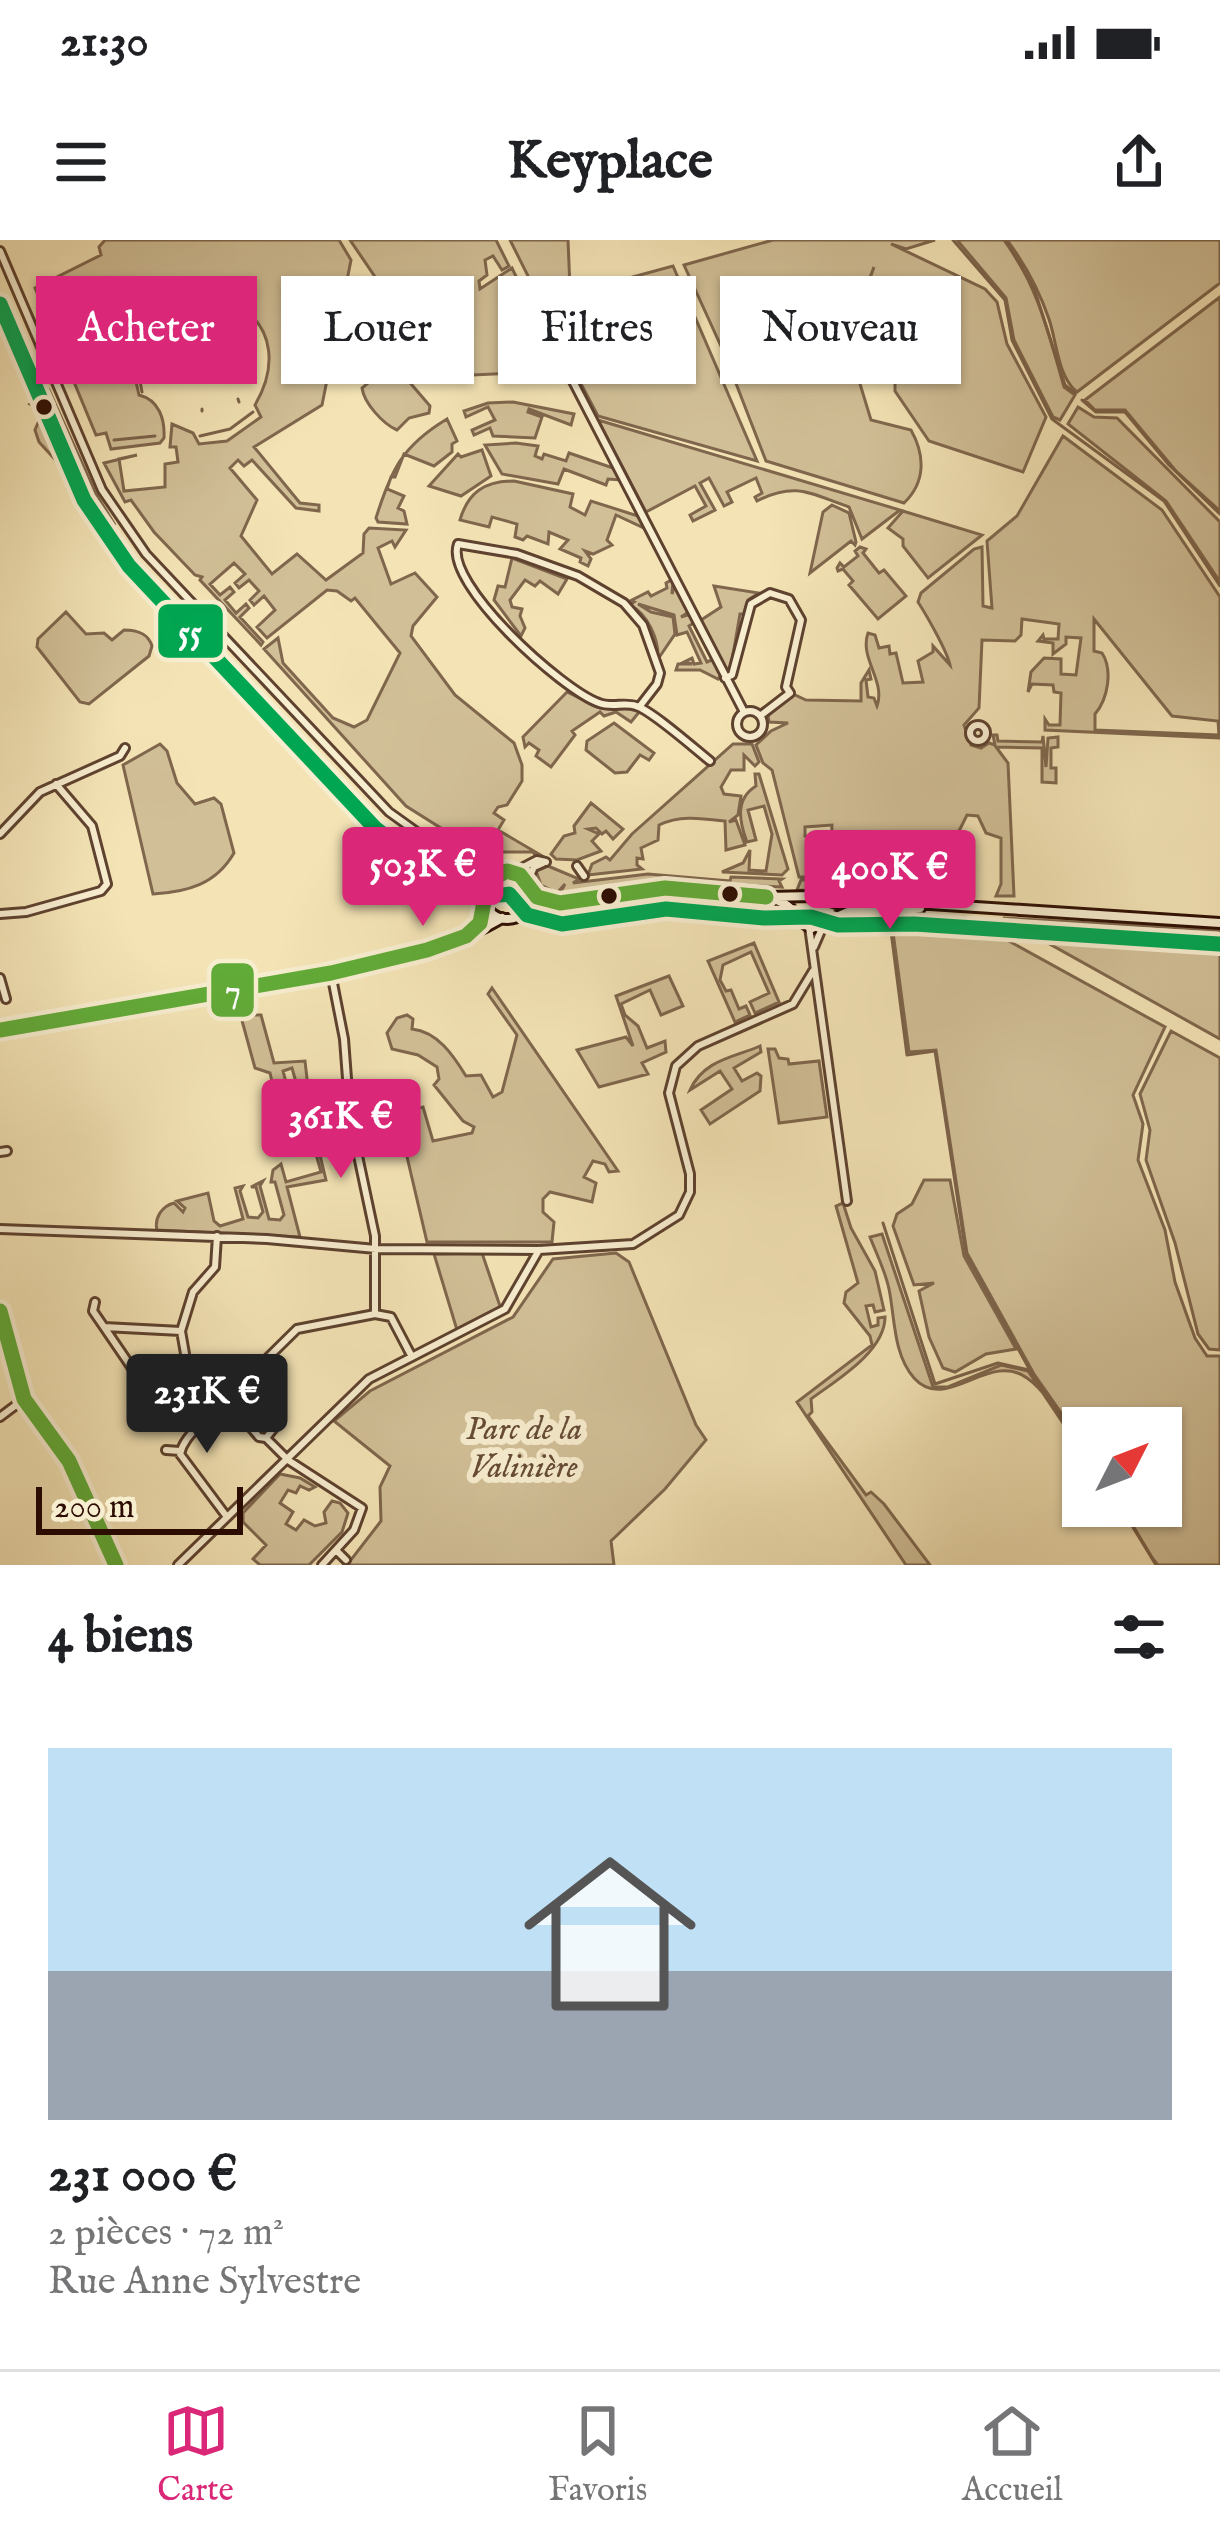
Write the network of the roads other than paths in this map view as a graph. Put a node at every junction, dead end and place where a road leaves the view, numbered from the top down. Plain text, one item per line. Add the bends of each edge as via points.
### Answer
1 (0, 251) edge
2 (574, 384) edge
3 (725, 678) junction
4 (640, 706) junction
5 (744, 712) junction
6 (760, 716) junction
7 (125, 748) dead end
8 (710, 761) dead end
9 (56, 784) junction
10 (0, 834) edge
11 (453, 858) junction
12 (577, 866) dead end
13 (514, 872) junction
14 (493, 876) junction
15 (584, 876) dead end
16 (529, 886) junction
17 (484, 889) junction
18 (766, 897) junction
19 (809, 897) junction
20 (605, 898) junction
21 (828, 903) junction
22 (486, 907) junction
23 (942, 907) junction
24 (525, 911) junction
25 (0, 914) edge
26 (799, 915) junction
27 (502, 918) junction
28 (826, 922) junction
29 (1220, 923) edge
30 (809, 927) junction
31 (466, 936) junction
32 (813, 967) junction
33 (331, 973) junction
34 (0, 978) edge
35 (6, 999) dead end
36 (0, 1030) edge
37 (847, 1202) dead end
38 (0, 1228) edge
39 (217, 1236) junction
40 (376, 1250) junction
41 (539, 1250) junction
42 (95, 1302) dead end
43 (0, 1311) edge
44 (374, 1313) junction
45 (104, 1328) junction
46 (181, 1330) junction
47 (412, 1357) junction
48 (134, 1371) dead end
49 (24, 1399) junction
50 (215, 1402) junction
51 (0, 1417) edge
52 (266, 1438) junction
53 (166, 1450) dead end
54 (180, 1451) junction
55 (288, 1460) junction
56 (227, 1517) junction
57 (337, 1551) junction
58 (346, 1560) dead end
59 (116, 1565) edge
60 (178, 1565) edge
61 (322, 1565) edge

1 - 11 street via 94,473 146,554 389,812
2 - 3 street
3 - 5 street
3 - 6 street via 751,604 770,593 789,599 800,620 790,693
4 - 4 street via 659,670 640,619 597,584 517,554 458,544 463,573 518,645 598,703
4 - 8 street
5 - 6 street
5 - 6 street via 737,725 747,736 761,732
7 - 9 street
9 - 10 street
9 - 25 street via 92,826 107,884
11 - 14 street
11 - 17 street
12 - 15 street
13 - 14 main road
13 - 16 main road
13 - 16 street via 546,862 534,867
14 - 17 main road
16 - 20 main road via 560,903
16 - 24 main road
17 - 22 main road
18 - 19 main road
18 - 20 main road via 664,888
18 - 26 main road
19 - 21 main road
19 - 26 main road
20 - 24 main road
21 - 23 main road
21 - 28 main road
22 - 27 main road
22 - 31 main road
23 - 28 main road via 848,912
23 - 29 main road
24 - 27 main road
26 - 30 main road
27 - 31 main road
28 - 30 main road
28 - 32 street
30 - 32 street
31 - 33 main road
32 - 37 street
32 - 41 street via 793,1004 697,1047 676,1066 669,1093 690,1174 679,1215 633,1244
33 - 36 main road
33 - 40 street
34 - 35 street
38 - 39 street
39 - 40 street
39 - 46 street via 215,1267 193,1292
40 - 41 street
40 - 44 street
41 - 47 street via 505,1310
42 - 45 street
43 - 49 street
44 - 47 street via 391,1317
44 - 50 street via 297,1329
45 - 46 street
45 - 48 street
46 - 50 street via 192,1379
47 - 55 street via 369,1379
49 - 51 street
49 - 59 street via 69,1461
50 - 54 street
52 - 52 street via 278,1423 263,1407 247,1423
52 - 55 street
53 - 54 street
54 - 56 street
55 - 56 street
55 - 57 street via 362,1508
56 - 60 street
57 - 58 street
57 - 61 street

